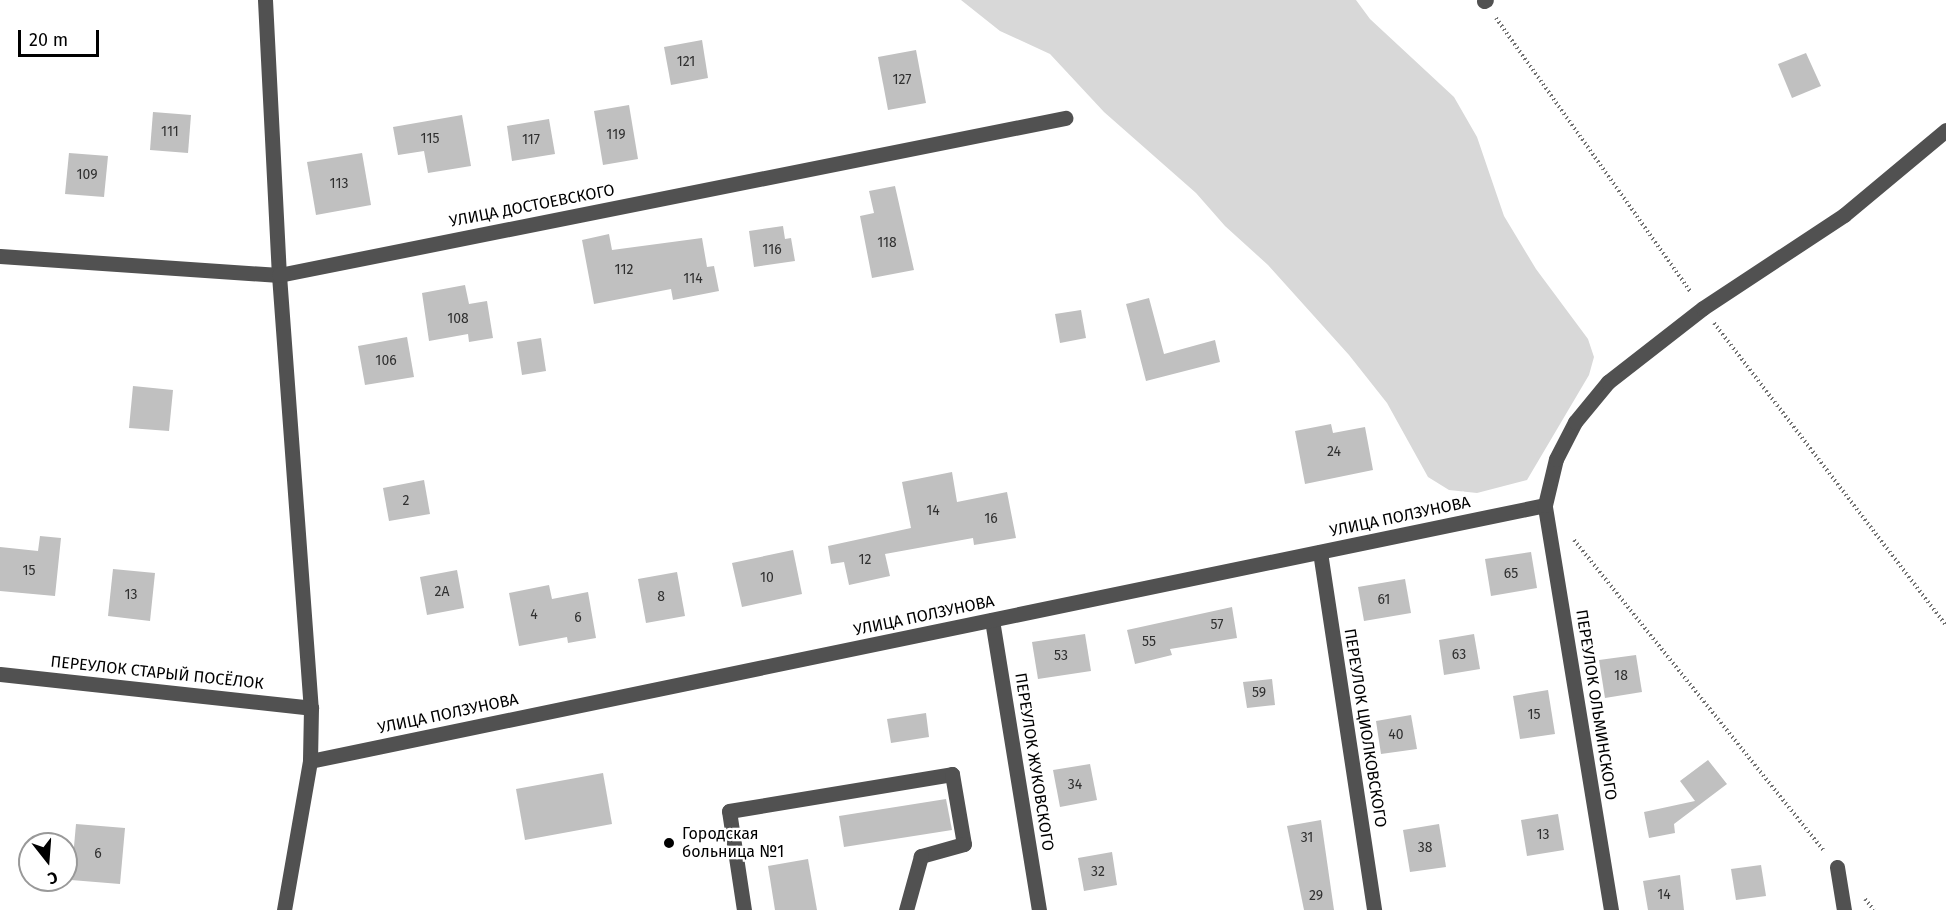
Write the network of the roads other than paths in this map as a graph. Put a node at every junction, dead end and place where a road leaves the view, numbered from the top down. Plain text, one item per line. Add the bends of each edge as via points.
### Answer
1 (265, 0) edge
2 (1065, 118) dead end
3 (1946, 130) edge
4 (0, 256) edge
5 (279, 275) junction
6 (1545, 505) junction
7 (1320, 552) junction
8 (992, 620) junction
9 (0, 674) edge
10 (311, 708) junction
11 (310, 761) junction
12 (1836, 867) road end
13 (284, 910) edge
14 (744, 910) edge
15 (906, 910) edge
16 (1039, 910) edge
17 (1374, 910) edge
18 (1611, 910) edge
19 (1844, 910) edge

1 - 5 street
2 - 5 street, УЛИЦА ДОСТОЕВСКОГО
3 - 6 street via 1844,215 1702,308 1608,382 1575,422 1556,459
4 - 5 street, УЛИЦА ДОСТОЕВСКОГО
5 - 10 street
6 - 7 street, УЛИЦА ПОЛЗУНОВА
6 - 18 street, ПЕРЕУЛОК ОЛЬМИНСКОГО
7 - 8 street, УЛИЦА ПОЛЗУНОВА
7 - 17 street, ПЕРЕУЛОК ЦИОЛКОВСКОГО
8 - 11 street, УЛИЦА ПОЛЗУНОВА
8 - 16 street, ПЕРЕУЛОК ЖУКОВСКОГО
9 - 10 street, ПЕРЕУЛОК СТАРЫЙ ПОСЁЛОК
10 - 11 street
11 - 13 street
12 - 19 street
14 - 15 street via 729,811 952,774 964,844 921,856

